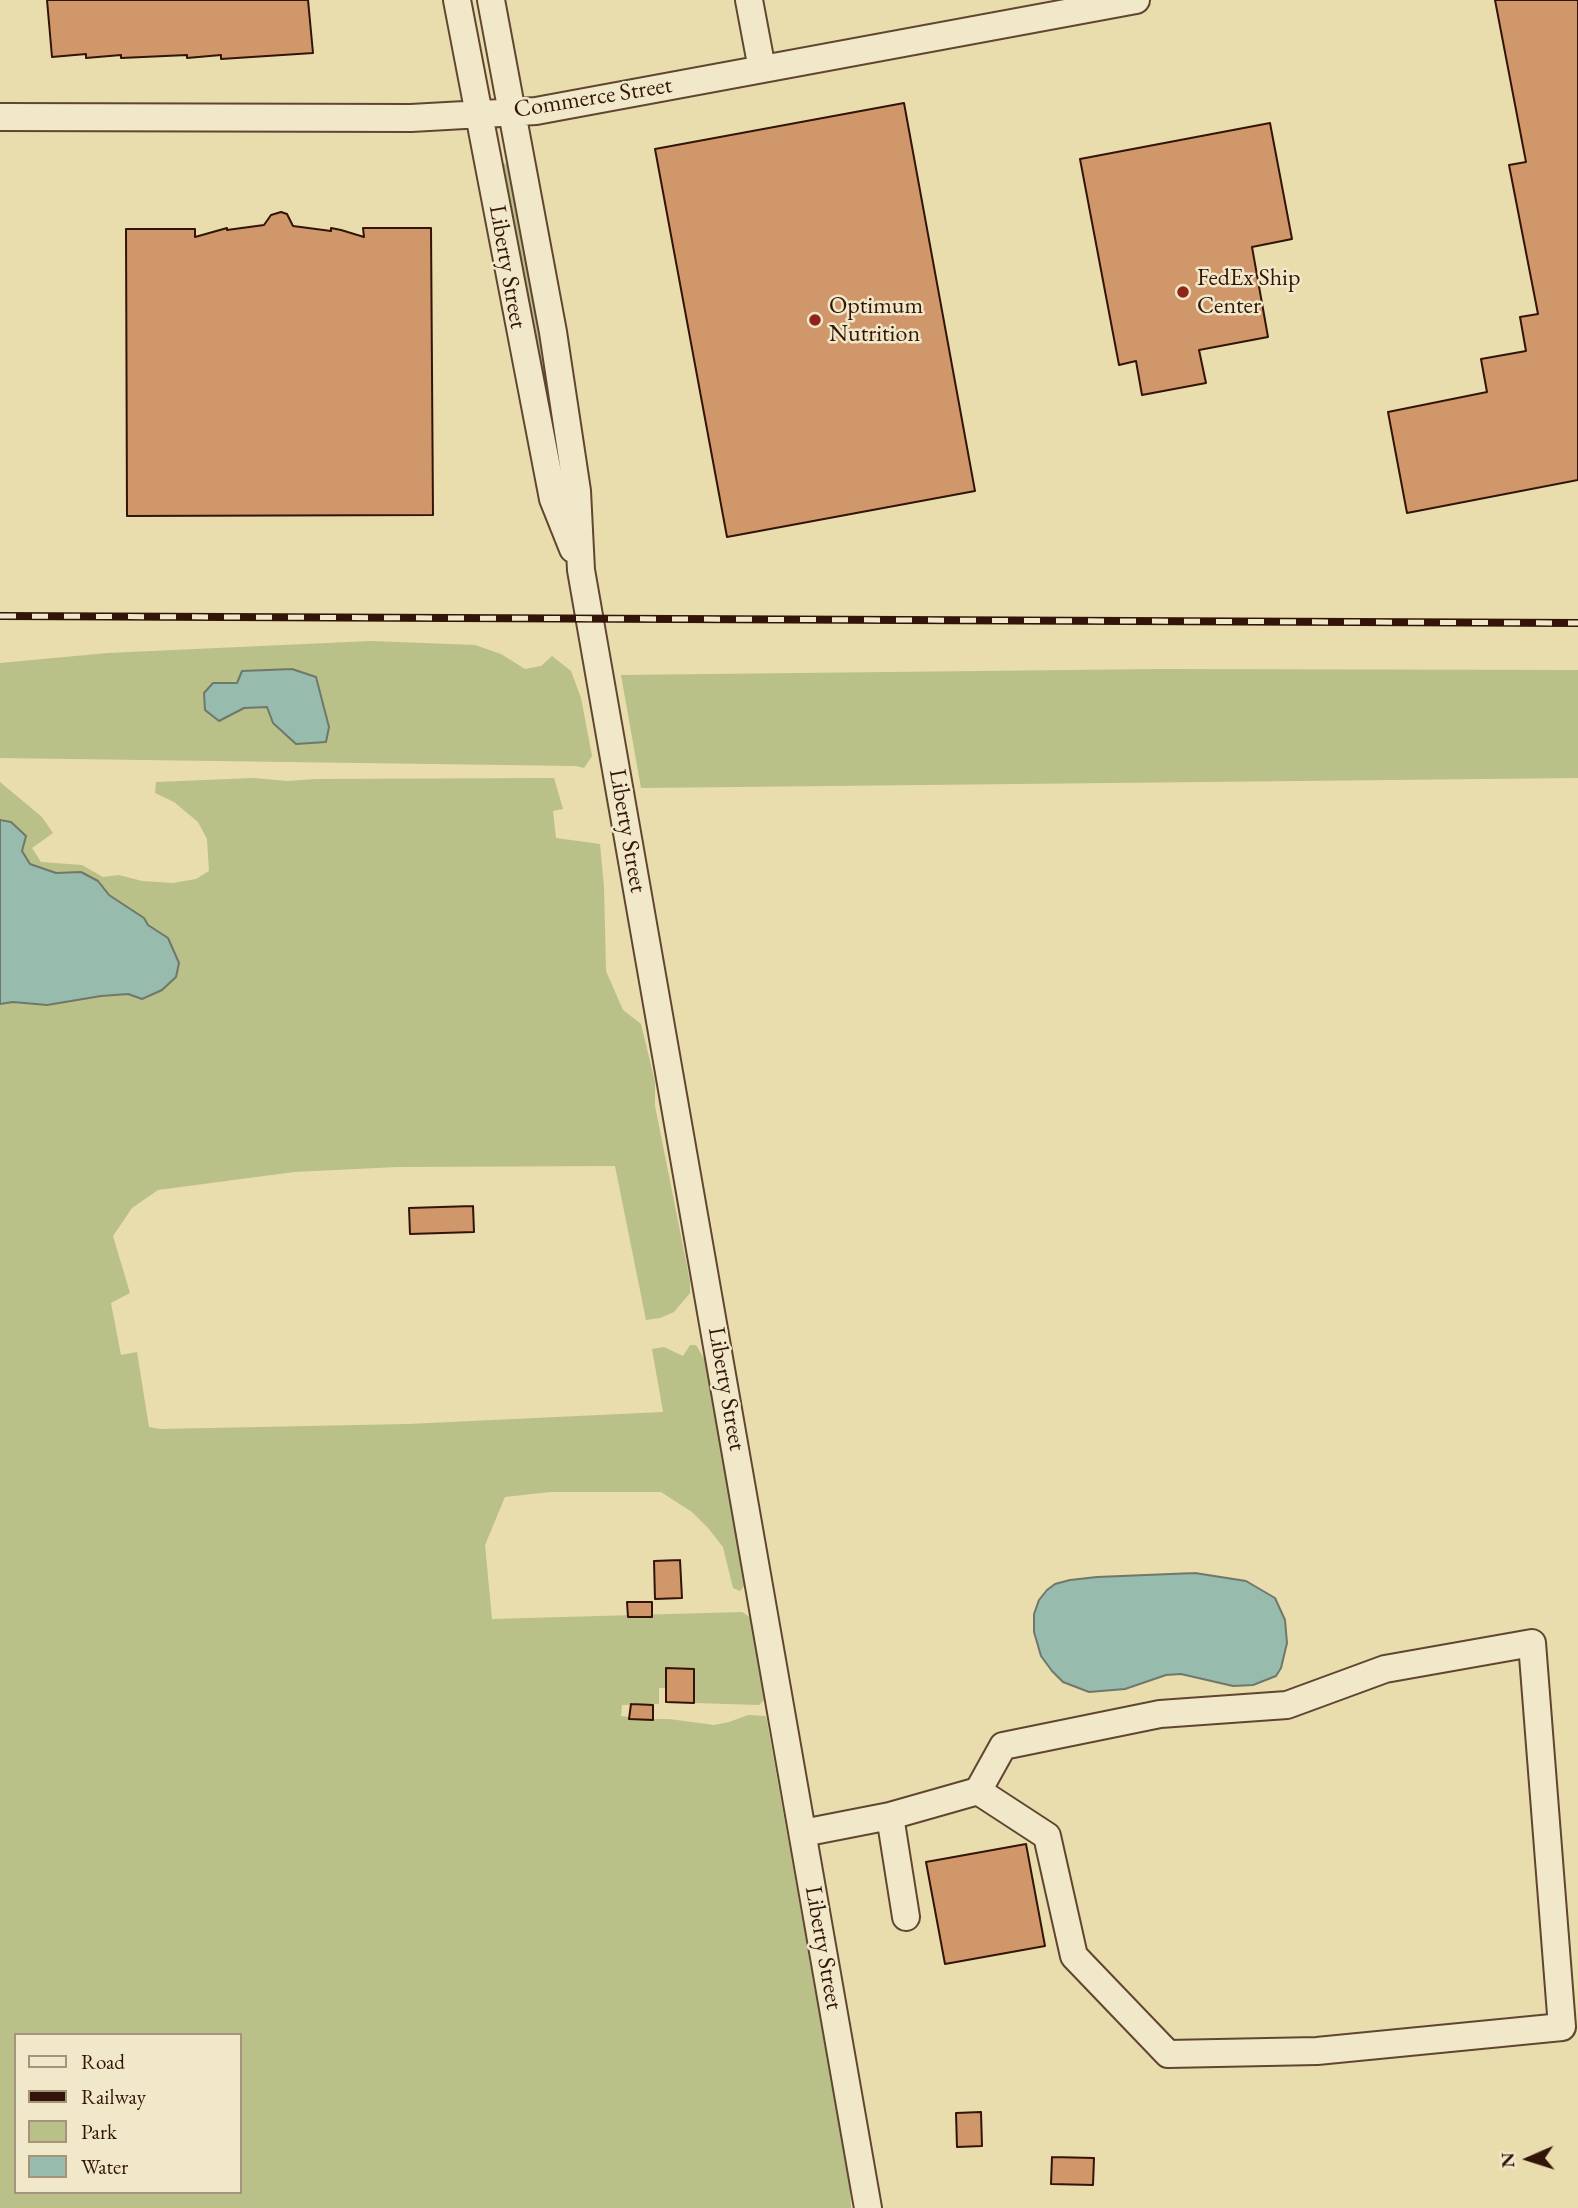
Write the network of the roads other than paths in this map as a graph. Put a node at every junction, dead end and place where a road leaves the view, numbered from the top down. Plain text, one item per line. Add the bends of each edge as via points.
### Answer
1 (457, 0) edge
2 (491, 0) edge
3 (749, 0) edge
4 (1136, 0) edge
5 (1022, 10) edge
6 (762, 69) junction
7 (511, 112) junction
8 (479, 113) junction
9 (0, 117) edge
10 (581, 570) junction
11 (978, 1791) junction
12 (890, 1816) junction
13 (803, 1833) junction
14 (906, 1917) dead end
15 (868, 2208) edge

1 - 8 street, Liberty Street
2 - 7 street, Liberty Street
3 - 6 street
4 - 5 street, Commerce Street
5 - 6 street, Commerce Street
6 - 7 street, Commerce Street
7 - 8 street, Commerce Street
7 - 10 street, Liberty Street via 553,332 577,491
8 - 9 street, Commerce Street via 411,118
8 - 10 street, Liberty Street via 553,499
10 - 13 street, Liberty Street
11 - 11 street via 1003,1746 1160,1714 1287,1705 1385,1669 1532,1643 1562,2027 1317,2051 1168,2054 1074,1956 1047,1836
11 - 12 street
12 - 13 street
12 - 14 street
13 - 15 street, Liberty Street

